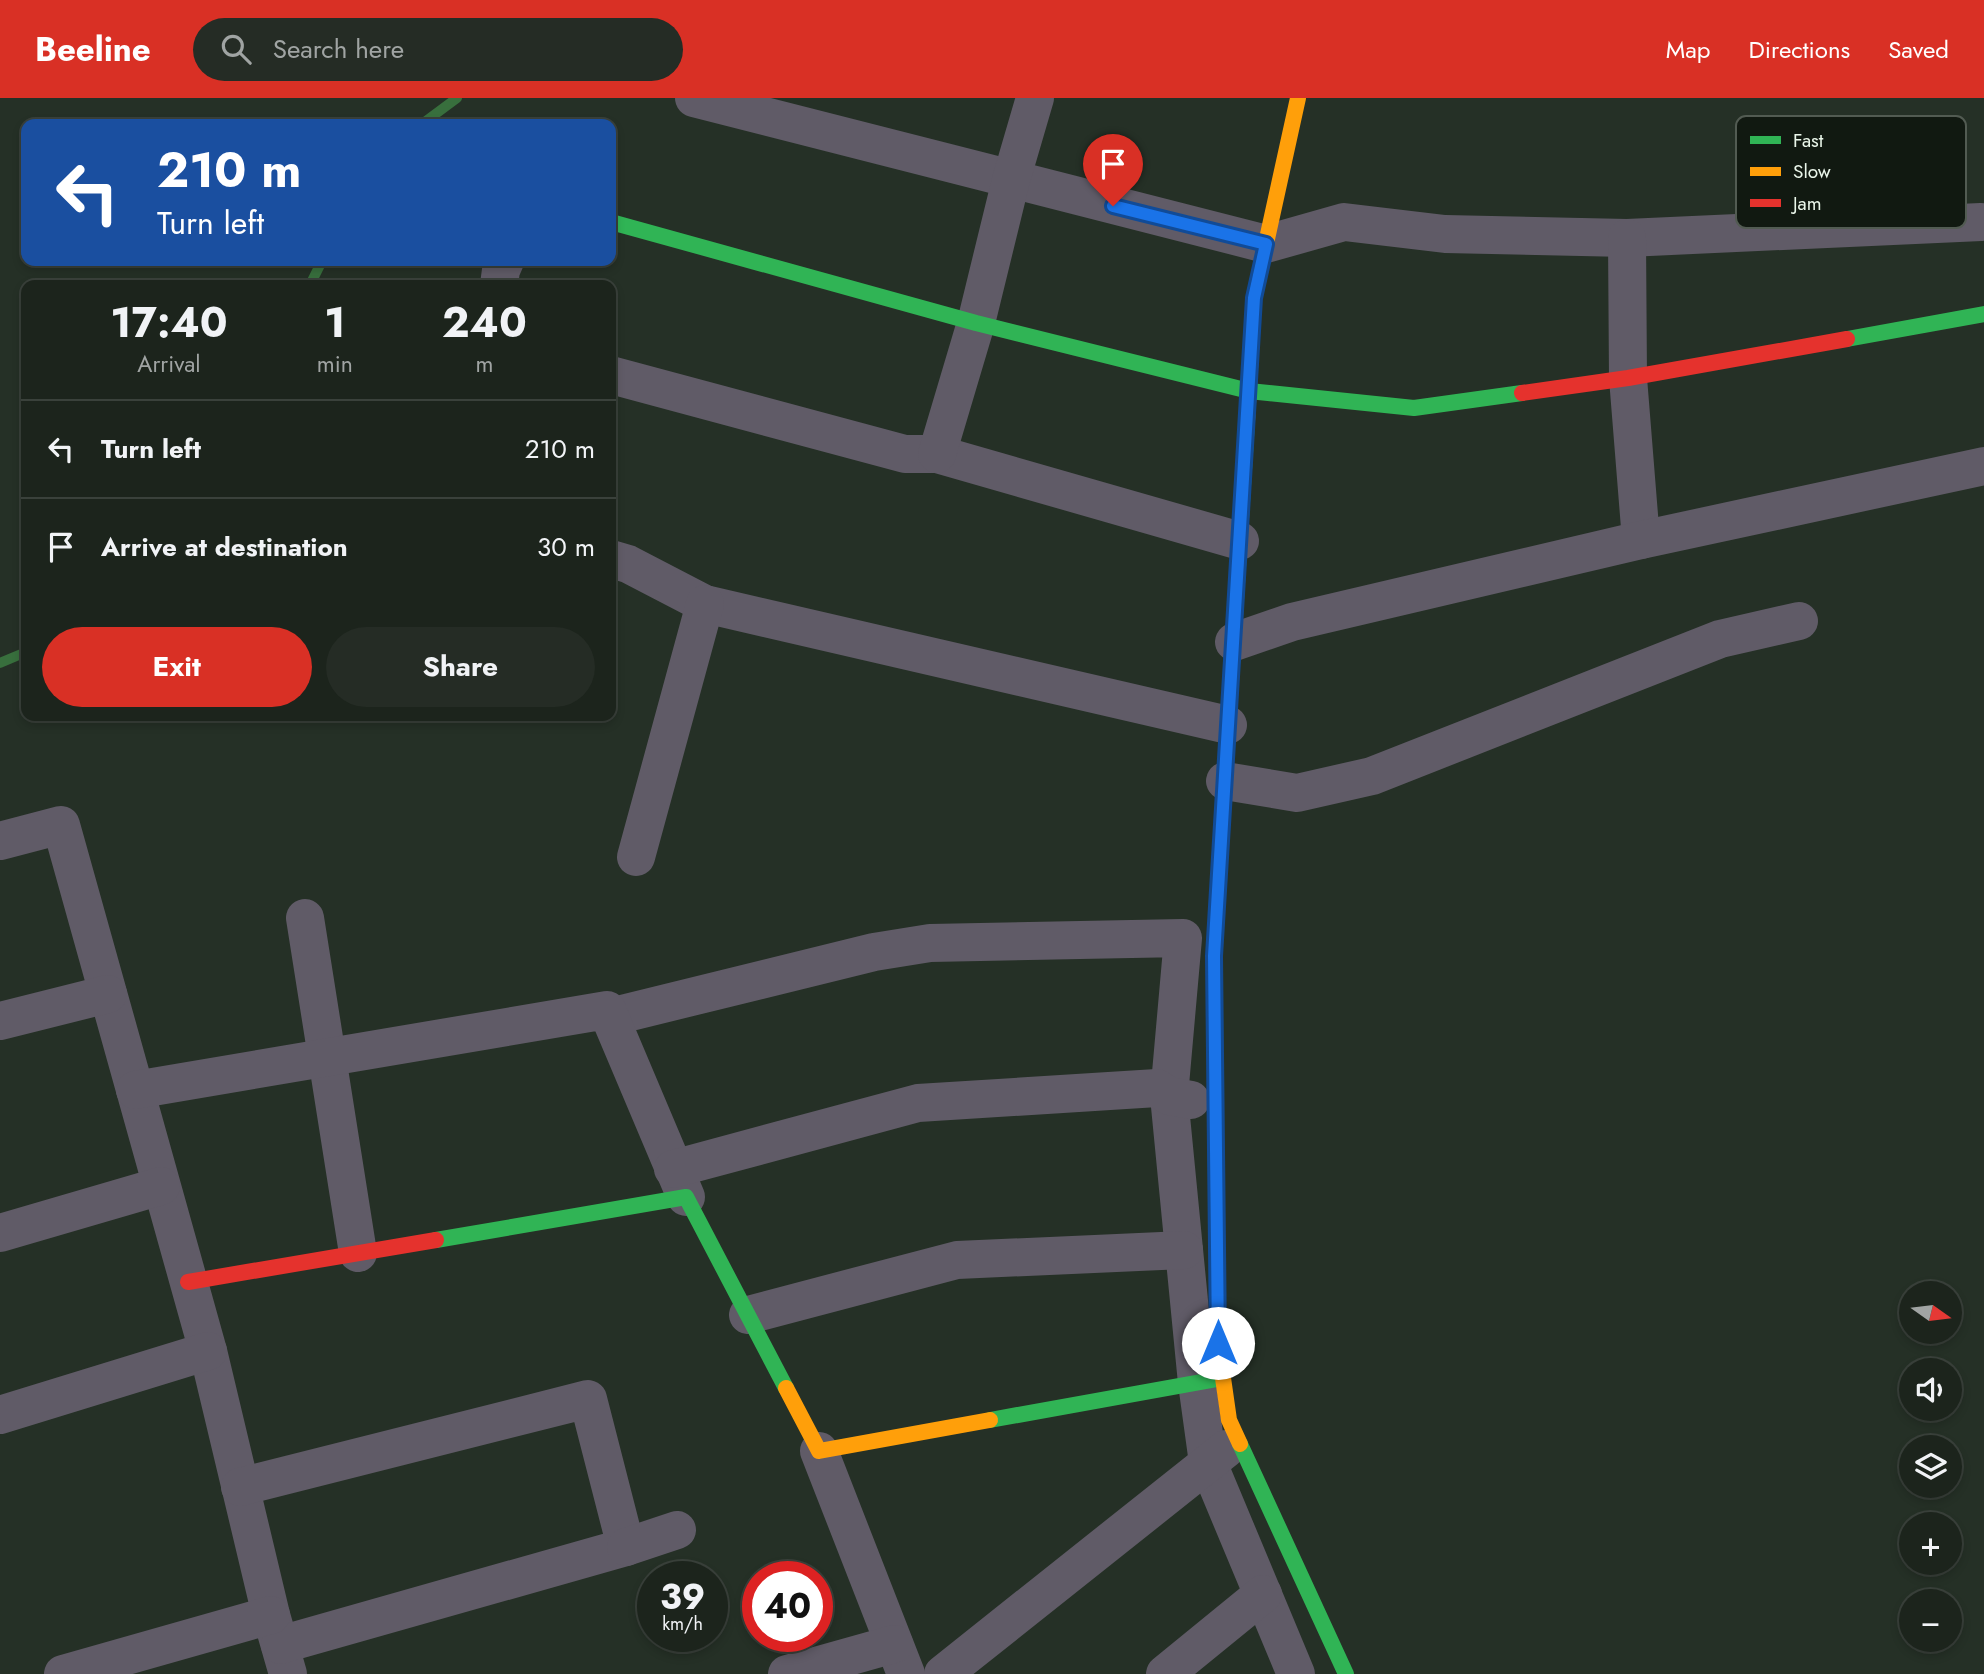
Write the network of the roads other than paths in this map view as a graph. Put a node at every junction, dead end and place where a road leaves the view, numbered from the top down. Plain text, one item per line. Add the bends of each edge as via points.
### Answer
1 (694, 98) edge
2 (1035, 98) edge
3 (1298, 98) edge
4 (1012, 180) junction
5 (1981, 222) dead end
6 (616, 223) edge
7 (1966, 223) edge
8 (1849, 228) edge
9 (1628, 238) junction
10 (1266, 244) junction
11 (1984, 314) edge
12 (976, 323) junction
13 (616, 376) edge
14 (1628, 378) junction
15 (1249, 391) junction
16 (937, 454) junction
17 (1984, 466) edge
18 (1642, 540) junction
19 (1240, 541) junction
20 (616, 560) edge
21 (705, 604) junction
22 (1799, 621) dead end
23 (1234, 642) junction
24 (1228, 725) junction
25 (1225, 781) junction
26 (0, 841) edge
27 (636, 857) dead end
28 (305, 918) dead end
29 (108, 994) junction
30 (610, 1017) junction
31 (0, 1021) edge
32 (327, 1057) junction
33 (135, 1090) junction
34 (1169, 1096) junction
35 (1217, 1105) junction
36 (680, 1183) junction
37 (162, 1186) junction
38 (0, 1233) edge
39 (1184, 1250) junction
40 (358, 1253) junction
41 (188, 1282) junction
42 (748, 1315) junction
43 (208, 1351) junction
44 (1210, 1381) junction
45 (0, 1415) edge
46 (819, 1451) junction
47 (1223, 1451) junction
48 (240, 1487) junction
49 (677, 1530) dead end
50 (626, 1547) junction
51 (1263, 1594) junction
52 (279, 1645) edge
53 (900, 1659) edge
54 (64, 1674) edge
55 (787, 1674) edge
56 (943, 1674) edge
57 (1165, 1674) edge
58 (1296, 1674) edge
59 (1346, 1674) edge

1 - 4 street
2 - 4 street
3 - 10 street
4 - 10 street
4 - 12 street
5 - 7 street
6 - 12 street
8 - 9 street
9 - 10 street via 1445,234 1344,222
9 - 14 street
10 - 15 street via 1254,298
11 - 14 street
12 - 15 street
12 - 16 street
13 - 16 street via 905,454
14 - 15 street via 1413,408
14 - 18 street
15 - 19 street
16 - 19 street
17 - 18 street
18 - 23 street via 1292,622
19 - 23 street
20 - 21 street
21 - 24 street
21 - 27 street
22 - 25 street via 1720,639 1372,776 1297,793
23 - 24 street
24 - 25 street
25 - 35 street via 1214,956
26 - 29 street via 61,824
28 - 32 street
29 - 31 street
29 - 33 street
30 - 32 street via 607,1010
30 - 34 street via 874,952 930,943 1183,938
30 - 36 street
32 - 33 street
32 - 40 street
33 - 37 street
34 - 35 street
34 - 36 street via 1157,1088 918,1102
34 - 39 street
35 - 44 street via 1218,1343
36 - 40 street
36 - 42 street
37 - 38 street
37 - 41 street
39 - 42 street via 957,1260
39 - 44 street
40 - 41 street
41 - 43 street
42 - 46 street
43 - 45 street
43 - 48 street
44 - 46 street
44 - 47 street
46 - 53 street
47 - 51 street
47 - 56 street
47 - 59 street
48 - 50 street via 588,1399
48 - 52 street
49 - 50 street
50 - 52 street
51 - 57 street
51 - 58 street
52 - 54 street
53 - 55 street

